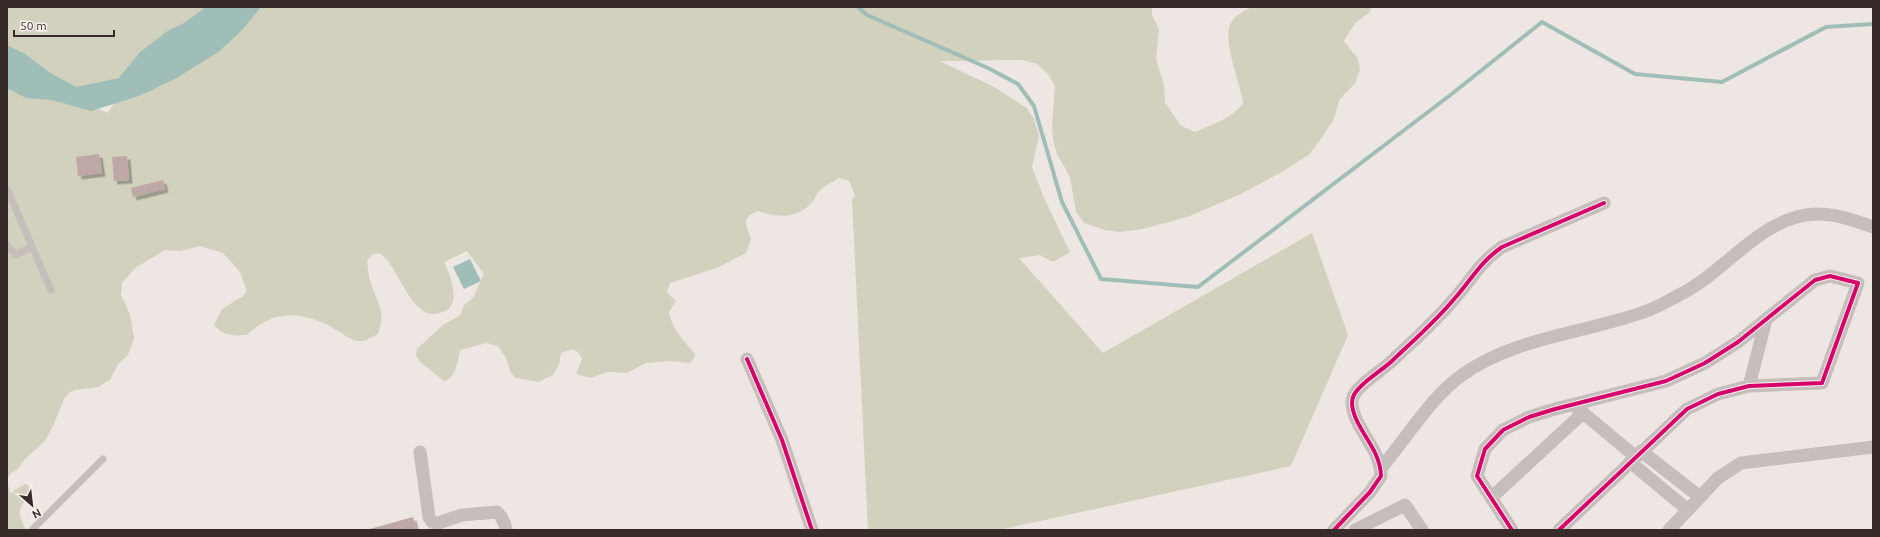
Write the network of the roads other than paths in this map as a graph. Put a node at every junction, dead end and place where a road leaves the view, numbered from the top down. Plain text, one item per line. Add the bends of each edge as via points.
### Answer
1 (7, 189) edge
2 (1604, 203) dead end
3 (1873, 227) edge
4 (7, 245) edge
5 (31, 246) junction
6 (51, 290) dead end
7 (1766, 320) junction
8 (747, 359) dead end
9 (1749, 386) junction
10 (1578, 408) junction
11 (1873, 447) edge
12 (420, 452) dead end
13 (1636, 457) junction
14 (103, 459) dead end
15 (1381, 468) junction
16 (1700, 497) junction
17 (1491, 498) junction
18 (1688, 510) junction
19 (32, 530) edge
20 (506, 530) edge
21 (812, 530) edge
22 (1334, 530) edge
23 (1355, 530) edge
24 (1422, 530) edge
25 (1512, 530) edge
26 (1559, 530) edge
27 (1669, 530) edge

1 - 5 lane
2 - 15 street via 1508,244 1489,256 1421,335 1362,386 1353,397 1352,405
3 - 15 street via 1848,218 1821,213 1796,217 1770,229 1700,284 1644,312 1537,342 1476,366 1444,391
4 - 5 lane via 16,255
5 - 6 lane
7 - 9 street
7 - 9 street via 1815,280 1830,276 1858,283 1822,383
7 - 10 street via 1705,363 1666,381 1588,402
8 - 21 street via 782,440
9 - 13 street via 1718,394 1687,408
10 - 13 street
10 - 17 street
10 - 17 street via 1529,417 1503,430 1485,449 1477,476
11 - 16 street via 1741,463 1718,478
12 - 20 street via 429,517 432,522 438,523 462,515 496,512 502,517
13 - 16 street
13 - 18 street
13 - 26 street
14 - 19 lane
15 - 22 street via 1381,476 1377,483
16 - 18 street
17 - 25 street
18 - 27 street
23 - 24 street via 1405,505

